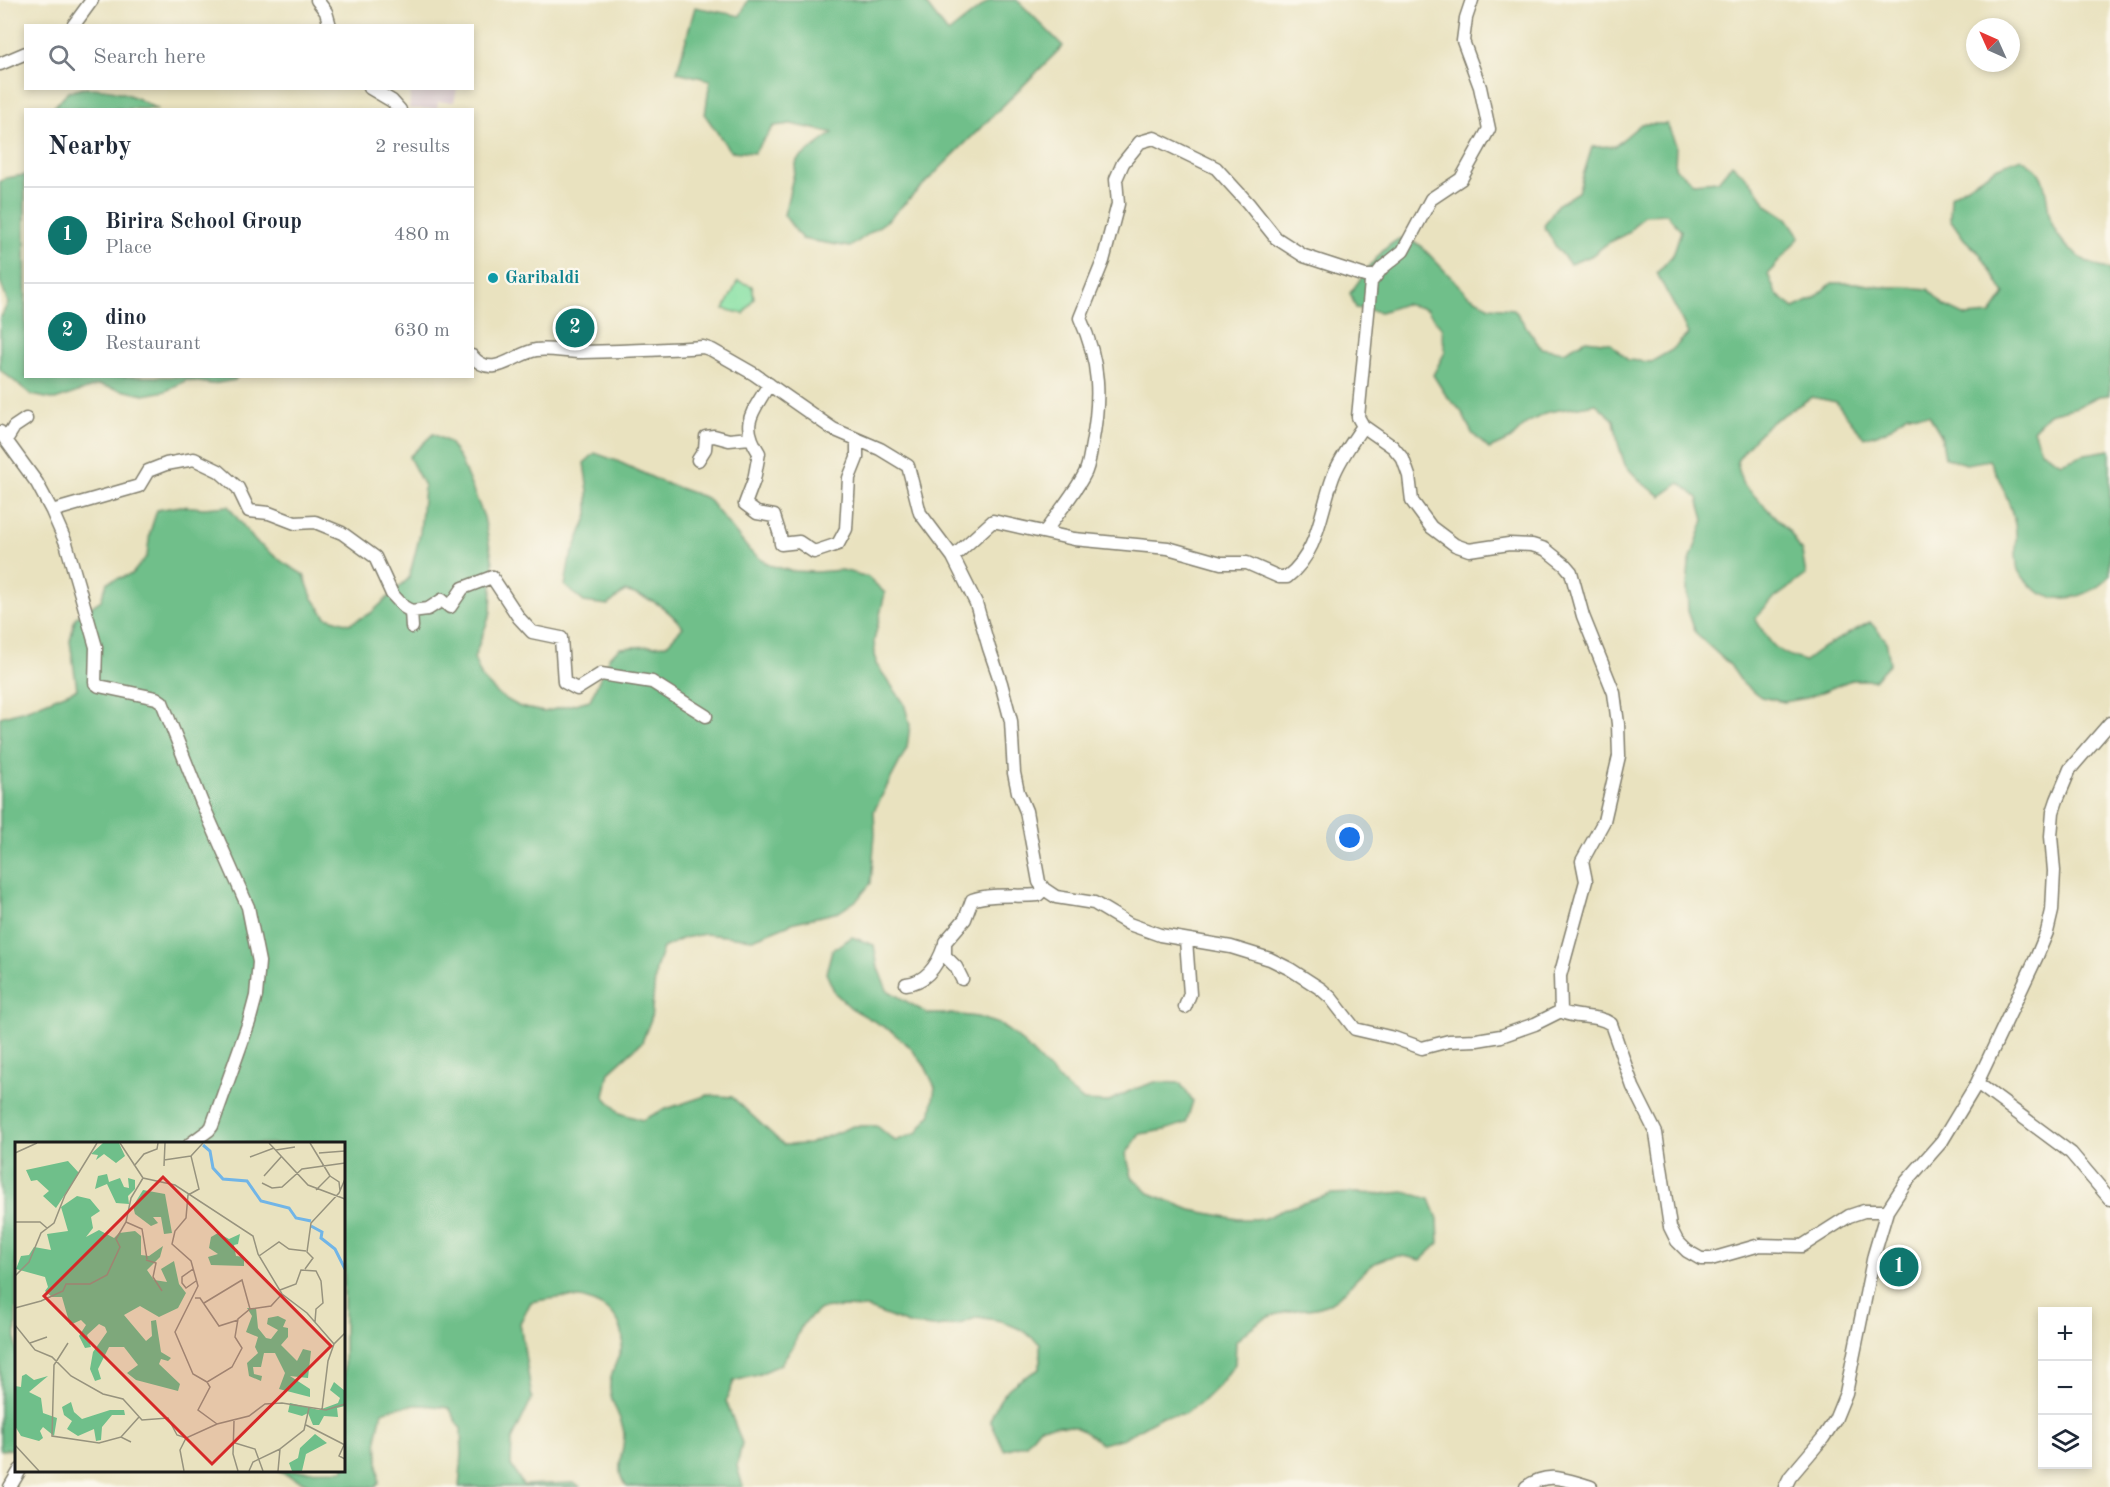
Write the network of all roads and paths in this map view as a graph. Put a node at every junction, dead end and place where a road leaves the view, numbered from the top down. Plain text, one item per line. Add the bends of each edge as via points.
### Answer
1 (92, 0) edge
2 (317, 0) edge
3 (1472, 0) edge
4 (75, 24) edge
5 (329, 24) edge
6 (24, 54) edge
7 (0, 64) edge
8 (373, 90) edge
9 (398, 108) edge
10 (1375, 276) junction
11 (474, 359) edge
12 (769, 384) junction
13 (26, 418) dead end
14 (1363, 426) junction
15 (3, 436) edge
16 (750, 438) junction
17 (857, 440) junction
18 (698, 460) dead end
19 (52, 511) junction
20 (1045, 532) junction
21 (953, 557) junction
22 (411, 611) junction
23 (412, 627) dead end
24 (706, 716) dead end
25 (2110, 723) edge
26 (1044, 889) junction
27 (1186, 940) junction
28 (945, 942) junction
29 (962, 979) dead end
30 (906, 984) dead end
31 (1185, 1007) dead end
32 (1561, 1011) junction
33 (1977, 1083) junction
34 (191, 1142) edge
35 (2110, 1199) edge
36 (1887, 1211) junction
37 (19, 1472) edge
38 (10, 1487) edge
39 (1526, 1487) edge
40 (1591, 1487) edge
41 (1785, 1487) edge

1 - 4 street
2 - 5 street
3 - 10 street via 1462,41 1480,87 1488,134 1461,179 1431,199 1403,251
6 - 7 street
8 - 9 street
10 - 14 street via 1371,282 1358,408
10 - 20 street via 1304,256 1276,237 1216,168 1154,138 1140,142 1116,178 1118,204 1103,261 1080,318 1090,338 1099,387 1085,474
11 - 12 street via 492,366 538,350 703,347
12 - 16 street via 749,418
12 - 17 street via 833,429
13 - 15 street
14 - 20 street via 1333,476 1314,542 1287,577 1246,563 1221,563 1168,548 1097,542
14 - 32 street via 1403,459 1412,501 1431,527 1455,545 1469,550 1532,545 1545,549 1565,565 1573,577 1583,616 1614,693 1619,756 1604,820 1582,861 1586,880 1562,967
15 - 19 street
16 - 17 street via 759,453 745,504 757,513 774,516 781,544 799,542 814,552 838,544 846,529 849,478 857,458
16 - 18 street via 706,437
17 - 21 street via 908,466 918,508
19 - 22 street via 139,486 148,471 194,459 219,471 238,488 249,511 269,513 295,523 315,522 342,533 375,557 392,594
19 - 34 street via 66,543 96,647 95,682 156,698 165,708 248,907 256,940 259,979 249,1022 212,1126
20 - 21 street via 991,521
21 - 26 street via 976,603 1001,683 1011,721 1014,773 1026,811 1039,882
22 - 23 street
22 - 24 street via 428,609 442,600 450,607 463,588 492,577 532,632 561,638 564,682 577,689 602,674 652,682
25 - 33 street via 2064,780 2053,812 2054,872 2047,932
26 - 27 street via 1056,897 1094,903 1146,931
26 - 28 street via 1038,895 972,900 965,919
27 - 31 street via 1190,994
27 - 32 street via 1231,947 1270,959 1321,989 1358,1031 1422,1048 1501,1036
28 - 29 street via 945,956
28 - 30 street via 936,965 920,980
32 - 36 street via 1596,1017 1611,1024 1633,1087 1656,1133 1670,1227 1677,1241 1692,1254 1701,1259 1760,1245 1802,1246 1849,1216 1864,1211
33 - 35 street via 2071,1153
33 - 36 street via 1942,1141
36 - 41 street via 1874,1255 1846,1393 1835,1420
37 - 38 street
39 - 40 street via 1550,1477

